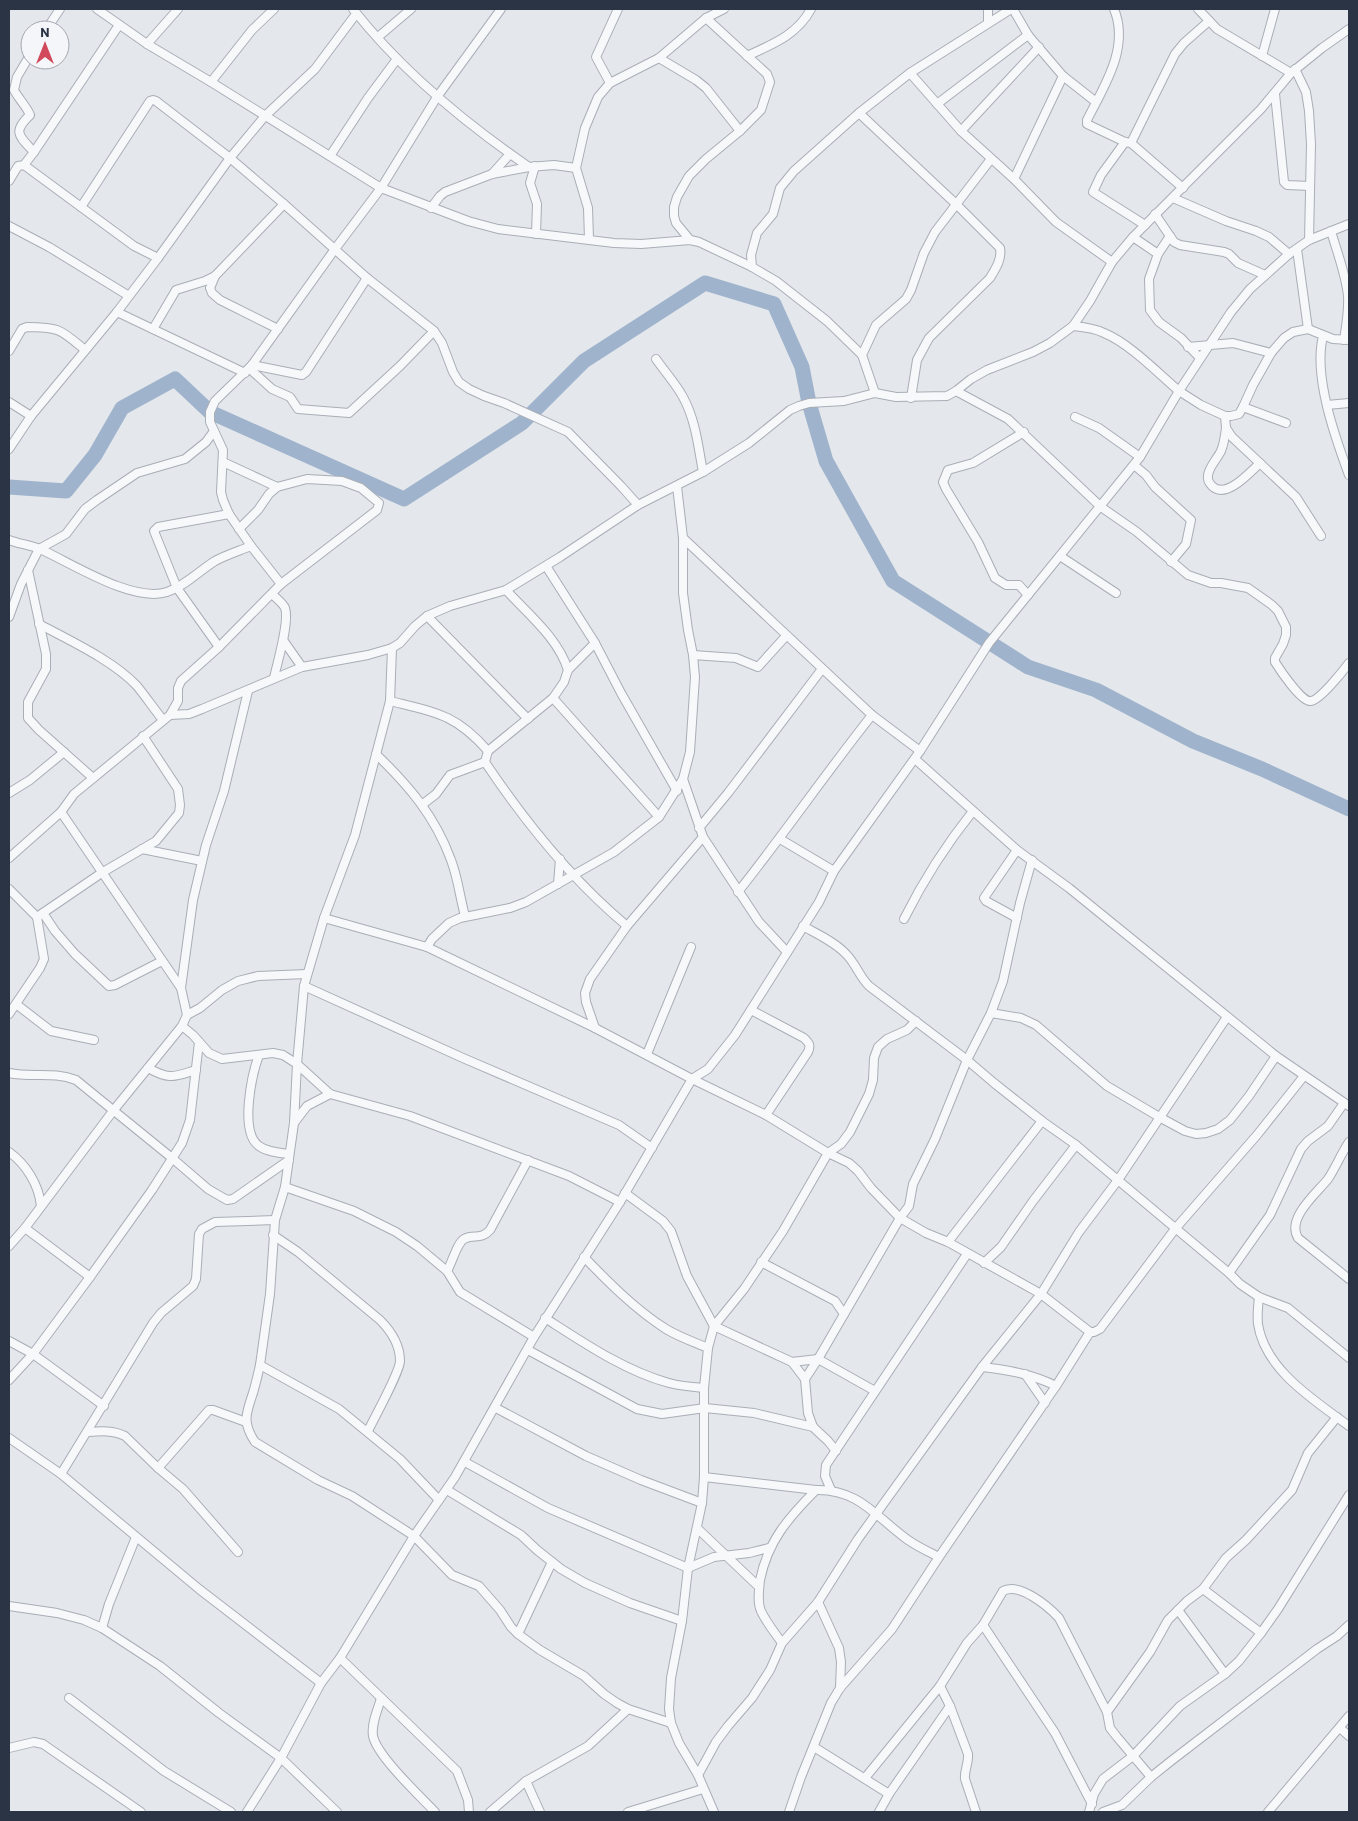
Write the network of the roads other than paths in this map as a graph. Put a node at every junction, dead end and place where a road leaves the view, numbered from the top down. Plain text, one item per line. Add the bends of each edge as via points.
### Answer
1 (60, 9) edge
2 (97, 9) edge
3 (178, 9) edge
4 (274, 9) edge
5 (411, 9) edge
6 (501, 9) edge
7 (618, 9) edge
8 (724, 9) edge
9 (811, 9) edge
10 (988, 9) edge
11 (1012, 9) edge
12 (1114, 9) edge
13 (1275, 9) edge
14 (1201, 10) edge
15 (354, 11) edge
16 (706, 18) junction
17 (53, 20) edge
18 (1209, 21) junction
19 (988, 23) junction
20 (119, 25) junction
21 (1349, 29) edge
22 (1028, 35) junction
23 (378, 37) junction
24 (148, 44) junction
25 (1039, 47) junction
26 (747, 56) junction
27 (1262, 56) junction
28 (659, 58) junction
29 (397, 59) junction
30 (21, 70) edge
31 (1293, 71) junction
32 (910, 73) junction
33 (1063, 76) junction
34 (212, 82) junction
35 (610, 83) junction
36 (1275, 94) junction
37 (437, 97) junction
38 (1096, 102) junction
39 (936, 104) junction
40 (859, 113) junction
41 (265, 116) junction
42 (740, 131) junction
43 (961, 131) junction
44 (1128, 142) junction
45 (34, 152) junction
46 (510, 154) junction
47 (330, 156) junction
48 (230, 158) junction
49 (991, 159) junction
50 (24, 165) junction
51 (532, 166) junction
52 (576, 168) junction
53 (492, 174) junction
54 (1014, 179) junction
55 (9, 181) edge
56 (1310, 186) junction
57 (381, 188) junction
58 (1183, 188) junction
59 (1173, 198) junction
60 (284, 204) junction
61 (956, 204) junction
62 (81, 207) junction
63 (431, 208) junction
64 (1155, 214) junction
65 (1349, 224) edge
66 (1145, 225) junction
67 (9, 226) edge
68 (1331, 231) junction
69 (536, 234) junction
70 (1170, 236) junction
71 (1133, 237) junction
72 (589, 239) junction
73 (690, 240) junction
74 (1309, 240) junction
75 (335, 249) junction
76 (1297, 249) junction
77 (1158, 254) junction
78 (1289, 254) junction
79 (158, 258) junction
80 (1112, 262) junction
81 (752, 267) junction
82 (1265, 275) junction
83 (215, 276) junction
84 (367, 278) junction
85 (129, 296) junction
86 (1349, 310) edge
87 (117, 312) junction
88 (1073, 326) junction
89 (153, 329) junction
90 (278, 329) junction
91 (1308, 329) junction
92 (434, 331) junction
93 (1323, 336) junction
94 (1347, 340) edge
95 (1210, 345) junction
96 (1188, 347) junction
97 (85, 350) junction
98 (9, 351) edge
99 (1271, 353) junction
100 (862, 355) junction
101 (1200, 358) junction
102 (656, 360) dead end
103 (264, 368) junction
104 (249, 369) junction
105 (268, 385) junction
106 (956, 391) junction
107 (1179, 391) junction
108 (875, 393) junction
109 (911, 398) junction
110 (9, 402) edge
111 (1349, 403) edge
112 (1327, 405) junction
113 (1243, 407) junction
114 (31, 416) junction
115 (1224, 416) junction
116 (1075, 417) dead end
117 (1286, 423) dead end
118 (1226, 428) junction
119 (214, 431) junction
120 (1024, 432) junction
121 (9, 449) edge
122 (1140, 457) junction
123 (1347, 461) edge
124 (223, 462) junction
125 (1260, 463) junction
126 (1134, 465) junction
127 (703, 472) junction
128 (1349, 475) edge
129 (676, 486) junction
130 (277, 487) junction
131 (638, 505) junction
132 (1101, 507) junction
133 (229, 514) junction
134 (239, 529) junction
135 (1321, 536) dead end
136 (683, 538) junction
137 (9, 540) edge
138 (250, 546) junction
139 (39, 549) junction
140 (1060, 556) junction
141 (1171, 562) junction
142 (546, 566) junction
143 (28, 570) junction
144 (281, 584) junction
145 (176, 588) junction
146 (506, 590) junction
147 (1116, 593) dead end
148 (272, 594) junction
149 (1028, 595) junction
150 (427, 616) junction
151 (9, 617) edge
152 (39, 624) junction
153 (786, 636) junction
154 (283, 640) junction
155 (595, 642) junction
156 (219, 647) junction
157 (392, 648) junction
158 (693, 654) junction
159 (1349, 663) edge
160 (302, 667) junction
161 (822, 669) junction
162 (568, 670) junction
163 (274, 678) junction
164 (248, 690) junction
165 (553, 698) junction
166 (390, 701) junction
167 (170, 715) junction
168 (872, 715) junction
169 (528, 719) junction
170 (163, 720) junction
171 (143, 736) junction
172 (488, 751) junction
173 (64, 752) junction
174 (920, 752) junction
175 (376, 754) junction
176 (915, 759) junction
177 (485, 762) junction
178 (92, 778) junction
179 (683, 779) junction
180 (677, 791) junction
181 (9, 792) edge
182 (423, 804) junction
183 (972, 811) junction
184 (61, 812) junction
185 (659, 817) junction
186 (700, 828) junction
187 (703, 837) junction
188 (780, 839) junction
189 (142, 849) junction
190 (1017, 850) junction
191 (9, 858) edge
192 (560, 859) junction
193 (1032, 860) junction
194 (202, 862) junction
195 (834, 871) junction
196 (103, 872) junction
197 (574, 876) junction
198 (558, 884) junction
199 (10, 892) edge
200 (738, 892) junction
201 (40, 915) junction
202 (465, 916) junction
203 (324, 918) junction
204 (1017, 918) junction
205 (904, 919) dead end
206 (627, 926) junction
207 (803, 926) junction
208 (691, 946) dead end
209 (427, 947) junction
210 (787, 952) junction
211 (162, 961) junction
212 (307, 974) junction
213 (304, 986) junction
214 (181, 988) junction
215 (16, 1004) junction
216 (751, 1010) junction
217 (991, 1013) junction
218 (9, 1014) edge
219 (187, 1016) junction
220 (1227, 1017) junction
221 (916, 1021) junction
222 (182, 1026) junction
223 (595, 1028) junction
224 (94, 1040) dead end
225 (199, 1042) junction
226 (647, 1054) junction
227 (259, 1055) junction
228 (1276, 1056) junction
229 (966, 1060) junction
230 (297, 1064) junction
231 (148, 1068) junction
232 (196, 1070) junction
233 (9, 1073) edge
234 (1304, 1076) junction
235 (692, 1079) junction
236 (330, 1094) junction
237 (1347, 1104) edge
238 (113, 1111) junction
239 (766, 1115) junction
240 (1161, 1118) junction
241 (1042, 1121) junction
242 (294, 1122) junction
243 (1349, 1142) edge
244 (1076, 1145) junction
245 (652, 1148) junction
246 (9, 1152) edge
247 (828, 1153) junction
248 (289, 1157) junction
249 (172, 1158) junction
250 (528, 1160) junction
251 (1118, 1180) junction
252 (284, 1187) junction
253 (626, 1193) junction
254 (620, 1202) junction
255 (41, 1206) junction
256 (900, 1218) junction
257 (275, 1220) junction
258 (25, 1228) junction
259 (1175, 1229) junction
260 (273, 1235) junction
261 (948, 1242) junction
262 (9, 1246) edge
263 (967, 1254) junction
264 (584, 1257) junction
265 (761, 1262) junction
266 (984, 1263) junction
267 (447, 1271) junction
268 (1229, 1273) junction
269 (90, 1277) junction
270 (1349, 1279) edge
271 (1040, 1294) junction
272 (1259, 1297) junction
273 (844, 1314) junction
274 (546, 1318) junction
275 (714, 1326) junction
276 (1090, 1332) junction
277 (534, 1337) junction
278 (9, 1341) edge
279 (708, 1348) junction
280 (528, 1350) junction
281 (33, 1354) junction
282 (1349, 1358) edge
283 (818, 1359) junction
284 (792, 1362) junction
285 (260, 1365) junction
286 (982, 1367) junction
287 (1025, 1374) junction
288 (805, 1379) junction
289 (9, 1380) edge
290 (1056, 1386) junction
291 (704, 1388) junction
292 (875, 1391) junction
293 (1045, 1402) junction
294 (104, 1406) junction
295 (496, 1408) junction
296 (705, 1408) junction
297 (1337, 1417) junction
298 (246, 1422) junction
299 (1349, 1426) edge
300 (813, 1427) junction
301 (368, 1431) junction
302 (88, 1432) junction
303 (9, 1438) edge
304 (836, 1451) junction
305 (464, 1462) junction
306 (158, 1468) junction
307 (61, 1474) junction
308 (704, 1477) junction
309 (447, 1490) junction
310 (816, 1490) junction
311 (831, 1490) junction
312 (1349, 1494) edge
313 (439, 1500) junction
314 (702, 1502) junction
315 (876, 1513) junction
316 (697, 1528) junction
317 (414, 1536) junction
318 (136, 1538) junction
319 (769, 1548) junction
320 (238, 1552) dead end
321 (726, 1556) junction
322 (939, 1557) junction
323 (552, 1562) junction
324 (688, 1568) junction
325 (759, 1587) junction
326 (1203, 1589) junction
327 (818, 1602) junction
328 (9, 1606) edge
329 (1178, 1610) junction
330 (682, 1621) junction
331 (983, 1625) junction
332 (1349, 1625) edge
333 (102, 1628) junction
334 (1262, 1633) junction
335 (518, 1634) junction
336 (782, 1643) junction
337 (340, 1658) junction
338 (1225, 1674) junction
339 (322, 1683) junction
340 (940, 1686) junction
341 (840, 1688) junction
342 (69, 1698) dead end
343 (381, 1698) junction
344 (950, 1706) junction
345 (628, 1709) junction
346 (1107, 1712) junction
347 (1349, 1716) edge
348 (670, 1723) junction
349 (1340, 1728) junction
350 (1349, 1736) edge
351 (814, 1747) junction
352 (9, 1748) edge
353 (1133, 1756) junction
354 (281, 1758) junction
355 (698, 1775) junction
356 (1151, 1777) junction
357 (865, 1778) junction
358 (526, 1781) junction
359 (703, 1789) junction
360 (889, 1794) junction
361 (1092, 1804) junction
362 (643, 1810) edge
363 (141, 1812) edge
364 (231, 1812) edge
365 (247, 1812) edge
366 (337, 1812) edge
367 (435, 1812) edge
368 (469, 1812) edge
369 (490, 1812) edge
370 (540, 1812) edge
371 (628, 1812) edge
372 (714, 1812) edge
373 (789, 1812) edge
374 (878, 1812) edge
375 (976, 1812) edge
376 (1089, 1812) edge
377 (1103, 1812) edge
378 (1268, 1812) edge

1 - 17 street
2 - 20 street
3 - 24 street
4 - 34 street via 252,30
5 - 23 street
6 - 37 street
7 - 35 street via 596,57
8 - 16 street
9 - 26 street via 789,35
10 - 19 street
11 - 19 street
11 - 22 street
12 - 38 street via 1119,27 1116,57 1113,70
13 - 27 street
14 - 18 street
15 - 23 street
15 - 41 street via 315,69
16 - 26 street
16 - 28 street
18 - 27 street
18 - 44 street via 1175,54
19 - 32 street
20 - 24 street
20 - 45 street
21 - 31 street
22 - 25 street
22 - 39 street
23 - 29 street
24 - 34 street
25 - 33 street
25 - 43 street
26 - 42 street via 767,74 770,82 761,110
27 - 31 street
28 - 35 street
28 - 42 street via 706,88
29 - 37 street
29 - 47 street
30 - 45 street via 14,90 30,115 18,129
31 - 36 street
31 - 56 street via 1306,92 1309,111
32 - 39 street
32 - 40 street
33 - 38 street
33 - 54 street
34 - 41 street
35 - 52 street via 598,97 589,116
36 - 56 street via 1284,182 1287,185
36 - 58 street
37 - 46 street
37 - 57 street
38 - 44 street via 1087,124
39 - 43 street
40 - 61 street
40 - 81 street via 794,171 780,188 773,214 752,246
41 - 47 street
41 - 48 street
42 - 73 street via 706,158 689,176 677,197 674,207 676,223
43 - 49 street
44 - 58 street
44 - 66 street via 1101,175 1093,192
45 - 50 street
46 - 51 street
46 - 53 street
47 - 57 street
48 - 60 street
48 - 62 street via 153,100
48 - 79 street
49 - 54 street
49 - 61 street
50 - 55 street via 18,166
50 - 62 street
51 - 52 street
51 - 53 street
51 - 69 street via 530,183 537,204
52 - 72 street via 588,208
53 - 63 street via 445,192
54 - 80 street via 1056,222
56 - 74 street
57 - 63 street
57 - 75 street
58 - 59 street
59 - 64 street
59 - 78 street via 1269,237
60 - 75 street
60 - 83 street
61 - 100 street via 934,232 906,299 876,326
61 - 109 street via 1000,248 1000,257 990,278 934,331 922,348
62 - 79 street via 134,246
63 - 69 street via 498,229
64 - 66 street
64 - 70 street
65 - 68 street
66 - 71 street
67 - 85 street via 50,247
68 - 74 street
68 - 86 street via 1346,283
69 - 72 street
70 - 77 street
70 - 82 street via 1174,242 1186,247 1229,254 1238,263
71 - 77 street
71 - 80 street
72 - 73 street via 641,244
73 - 81 street
74 - 76 street
75 - 84 street
75 - 90 street
76 - 78 street
76 - 91 street
77 - 96 street via 1148,280 1150,310 1158,322
78 - 82 street
79 - 85 street
80 - 88 street
81 - 100 street via 776,281 827,321
82 - 95 street via 1231,312
83 - 89 street via 176,290
83 - 90 street via 210,288 220,300
84 - 92 street
84 - 103 street via 306,372 299,375
85 - 87 street
86 - 94 street
87 - 89 street
87 - 97 street
88 - 106 street via 1033,352 986,370
88 - 107 street via 1098,331 1121,343
89 - 104 street
90 - 104 street
91 - 93 street
91 - 99 street via 1293,332
92 - 105 street via 349,413 298,409 290,397
92 - 131 street via 459,382 568,432
93 - 94 street
93 - 112 street via 1320,366
95 - 96 street
95 - 99 street via 1233,343
95 - 101 street
96 - 101 street
97 - 98 street via 58,329 27,327 22,329
97 - 114 street
99 - 113 street
100 - 108 street
101 - 107 street
102 - 127 street via 683,396 690,412
103 - 104 street
103 - 105 street
104 - 105 street
104 - 119 street via 215,401 210,412
106 - 109 street via 941,396
106 - 120 street via 994,410
107 - 115 street
107 - 122 street
108 - 109 street
108 - 127 street via 844,401 809,403 790,410 749,443
110 - 114 street
111 - 112 street
112 - 123 street
113 - 115 street via 1239,414
113 - 117 street
114 - 121 street
115 - 118 street
116 - 122 street via 1099,428
118 - 125 street
118 - 125 street via 1222,448 1208,473 1209,483 1221,491 1226,490
119 - 124 street via 223,450
119 - 139 street via 185,459 137,473 86,509 66,534
120 - 132 street
120 - 149 street via 972,462 948,470 944,482 995,578 1006,585 1019,585
122 - 126 street
123 - 128 street
124 - 130 street
124 - 133 street via 221,492
125 - 135 street via 1296,497
126 - 132 street
126 - 141 street via 1191,520 1186,544
127 - 129 street
129 - 131 street
129 - 136 street
130 - 134 street
130 - 144 street via 307,479 342,481 361,488 379,503 377,510
131 - 142 street
132 - 140 street
132 - 141 street via 1137,532
133 - 134 street
133 - 145 street via 155,528 154,536
134 - 138 street
136 - 153 street
136 - 158 street via 683,593
137 - 139 street
138 - 144 street
138 - 145 street via 215,562
139 - 143 street
139 - 145 street via 133,592 165,593
140 - 147 street
140 - 149 street
141 - 159 street via 1199,580 1248,588 1278,611 1286,627 1286,635 1275,662 1302,699 1316,699
142 - 146 street
142 - 155 street
143 - 151 street
143 - 152 street
144 - 148 street
145 - 156 street
146 - 150 street
146 - 162 street via 559,649
148 - 154 street via 285,609
148 - 156 street
149 - 174 street via 989,643
150 - 157 street
150 - 169 street
152 - 170 street via 92,652 125,676
152 - 173 street via 46,665 28,702 28,718
153 - 158 street via 758,667 736,658
153 - 161 street
154 - 160 street
154 - 163 street
155 - 162 street
155 - 180 street
156 - 167 street via 181,681 178,701
157 - 160 street
157 - 166 street
158 - 179 street via 695,678 690,752
160 - 163 street
161 - 168 street
161 - 186 street
162 - 165 street
163 - 164 street
164 - 167 street via 189,714
164 - 194 street via 224,791
165 - 169 street
165 - 185 street
166 - 172 street via 447,716 467,729
166 - 175 street
167 - 170 street
168 - 174 street
168 - 188 street
169 - 172 street
170 - 171 street
171 - 178 street
171 - 189 street via 176,783 180,804 179,813 168,828 156,841
172 - 177 street
173 - 178 street
173 - 181 street via 30,780
174 - 176 street
175 - 182 street
175 - 203 street via 355,835
176 - 183 street
176 - 195 street
177 - 182 street via 450,776
177 - 192 street
178 - 184 street via 74,794
179 - 180 street
179 - 186 street
180 - 185 street
182 - 202 street via 452,862
183 - 190 street
183 - 205 street via 946,844
184 - 191 street
184 - 196 street
185 - 197 street via 614,852
186 - 187 street
187 - 200 street
187 - 206 street
188 - 195 street
188 - 200 street
189 - 194 street
189 - 196 street
190 - 193 street
190 - 204 street via 984,898
192 - 197 street
192 - 198 street
193 - 204 street
193 - 220 street
194 - 214 street via 193,900
195 - 207 street
196 - 201 street
196 - 211 street
197 - 198 street
197 - 206 street
198 - 202 street via 510,908
199 - 201 street
200 - 210 street via 759,922
201 - 211 street via 109,986 115,986
201 - 215 street via 43,963
202 - 209 street via 450,923
203 - 209 street
203 - 212 street
204 - 217 street via 1003,981
206 - 223 street via 593,974 585,993
207 - 210 street
207 - 221 street via 845,952 869,986
208 - 226 street
209 - 223 street
210 - 216 street
211 - 214 street
212 - 213 street
212 - 219 street via 258,976 238,981
213 - 230 street
213 - 245 street via 619,1125
214 - 219 street
215 - 218 street
215 - 224 street via 52,1031
216 - 235 street via 708,1069
216 - 239 street via 804,1038 810,1047
217 - 229 street
217 - 240 street via 1021,1018 1036,1026 1107,1086
219 - 222 street
220 - 228 street
220 - 240 street
221 - 229 street
221 - 247 street via 878,1047 869,1094 850,1132
222 - 225 street
222 - 231 street
223 - 226 street
225 - 227 street via 222,1060
225 - 232 street
226 - 235 street
227 - 230 street via 283,1055
227 - 248 street via 250,1091 250,1130 259,1146
228 - 234 street
228 - 240 street via 1230,1120 1218,1129 1196,1134
229 - 241 street
229 - 256 street via 935,1139 912,1184 909,1206
230 - 236 street
230 - 242 street
231 - 232 street via 167,1077
231 - 238 street
232 - 249 street via 188,1128
233 - 238 street via 67,1076
234 - 237 street
234 - 259 street
235 - 239 street
235 - 245 street
236 - 242 street via 308,1106
236 - 250 street via 380,1106
237 - 268 street via 1301,1149 1270,1215
238 - 249 street
238 - 255 street
239 - 247 street
240 - 251 street
241 - 244 street
241 - 261 street
242 - 248 street
243 - 270 street via 1327,1180 1300,1212 1296,1232 1298,1238
244 - 251 street
244 - 266 street via 1001,1247
245 - 253 street
246 - 255 street via 36,1186
247 - 256 street via 858,1171
247 - 265 street via 792,1218
248 - 249 street via 234,1199 227,1200 208,1190
248 - 252 street
249 - 269 street
250 - 254 street
250 - 267 street via 490,1230 480,1237 469,1237 460,1242
251 - 259 street
251 - 271 street via 1079,1232
252 - 257 street
252 - 267 street via 374,1221 417,1246
253 - 254 street
253 - 275 street via 672,1230 687,1276
254 - 264 street
255 - 258 street
256 - 261 street
256 - 273 street
257 - 260 street
257 - 294 street via 221,1221 202,1230 193,1286 153,1322
258 - 262 street
258 - 269 street
259 - 268 street
259 - 276 street via 1100,1329
260 - 285 street via 270,1294
260 - 301 street via 380,1320 394,1338 400,1365
261 - 263 street
263 - 266 street
263 - 292 street
264 - 274 street
264 - 279 street via 650,1318
265 - 273 street via 835,1301
265 - 275 street
266 - 271 street
267 - 277 street via 460,1292
268 - 272 street
269 - 281 street
271 - 276 street
271 - 286 street
272 - 282 street via 1288,1308
272 - 297 street via 1258,1325 1273,1361
273 - 283 street
274 - 277 street
274 - 291 street via 590,1348 648,1375 670,1383
275 - 279 street
275 - 284 street
276 - 290 street
277 - 280 street
278 - 281 street
279 - 291 street
280 - 295 street
280 - 296 street via 637,1409 662,1414
281 - 289 street
281 - 294 street
283 - 284 street
283 - 288 street
283 - 292 street
284 - 288 street
285 - 298 street via 247,1407
285 - 301 street via 339,1409
286 - 287 street
286 - 315 street
287 - 290 street
287 - 293 street
288 - 300 street via 808,1413
290 - 293 street
291 - 296 street
292 - 304 street
293 - 322 street
294 - 302 street
295 - 305 street
295 - 314 street via 586,1456
296 - 300 street via 768,1415
296 - 308 street
297 - 299 street
297 - 326 street via 1308,1453 1292,1490 1226,1558
298 - 306 street via 209,1410
298 - 317 street via 255,1442 318,1480 352,1496
300 - 304 street
301 - 313 street
302 - 306 street via 125,1436
302 - 307 street
303 - 307 street
304 - 311 street via 825,1470
305 - 309 street
305 - 324 street via 548,1508
306 - 320 street via 183,1489
307 - 318 street
308 - 310 street
308 - 314 street
309 - 313 street
309 - 323 street via 521,1535
310 - 311 street
310 - 319 street via 791,1516
311 - 315 street via 845,1494
312 - 334 street
313 - 317 street
314 - 316 street
315 - 322 street via 908,1540
315 - 327 street
316 - 321 street
316 - 324 street
317 - 335 street via 452,1575 480,1586
317 - 337 street
318 - 333 street via 108,1604
318 - 339 street
319 - 321 street
319 - 325 street
321 - 324 street via 707,1558
321 - 325 street
322 - 341 street via 892,1630
323 - 330 street via 585,1583
323 - 335 street
324 - 330 street
325 - 336 street via 761,1610
326 - 329 street
326 - 334 street
327 - 336 street
327 - 341 street via 839,1648
328 - 333 street via 57,1613
329 - 338 street
329 - 346 street
330 - 348 street via 671,1678
331 - 340 street via 967,1643
331 - 346 street via 1008,1588 1028,1594 1052,1610
331 - 361 street via 1054,1733
332 - 356 street
333 - 354 street via 160,1666
334 - 338 street
335 - 345 street
336 - 355 street via 757,1691 716,1742
337 - 339 street
337 - 343 street
338 - 353 street via 1180,1706
339 - 354 street
340 - 344 street
340 - 357 street
341 - 351 street
342 - 364 street via 164,1771
343 - 367 street via 373,1723 376,1745
343 - 368 street via 456,1771 468,1800
344 - 360 street
344 - 375 street via 968,1754 964,1779
345 - 348 street
345 - 358 street via 588,1746
346 - 353 street via 1110,1728
347 - 349 street
348 - 355 street
349 - 350 street
349 - 378 street
351 - 357 street
351 - 373 street
352 - 363 street via 34,1742 43,1744
353 - 356 street
353 - 361 street via 1103,1779
354 - 365 street
354 - 366 street
355 - 359 street
356 - 377 street via 1122,1805
357 - 360 street
358 - 369 street
358 - 370 street
359 - 362 street
359 - 372 street
360 - 374 street
361 - 376 street
362 - 371 street

